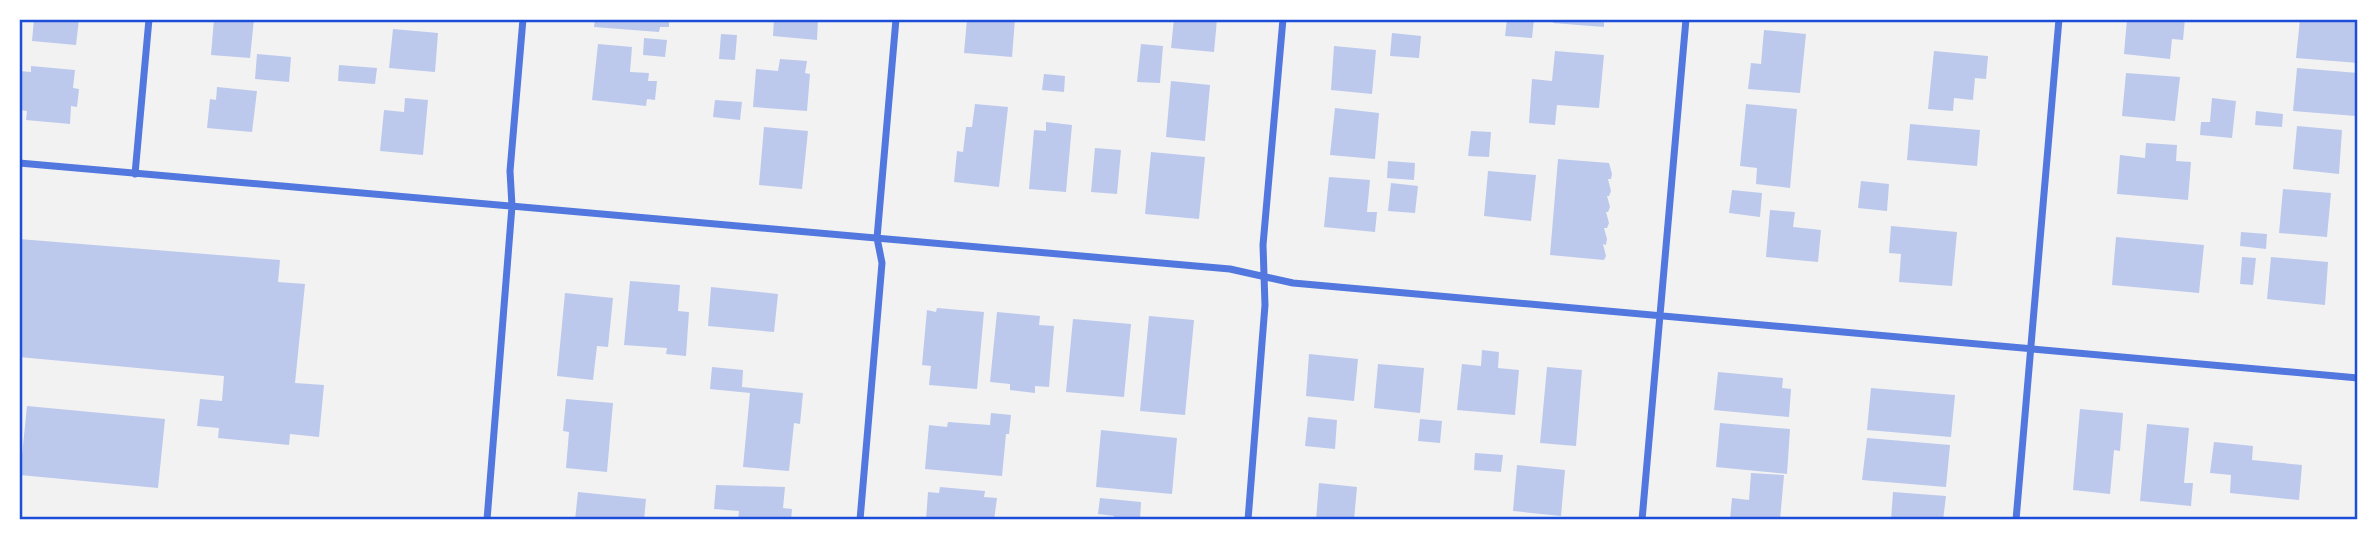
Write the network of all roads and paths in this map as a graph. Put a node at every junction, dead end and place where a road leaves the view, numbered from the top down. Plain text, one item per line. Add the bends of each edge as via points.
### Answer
1 (149, 19) edge
2 (523, 19) edge
3 (896, 19) edge
4 (1283, 19) edge
5 (1686, 19) edge
6 (2059, 19) edge
7 (19, 163) edge
8 (135, 174) junction
9 (512, 206) junction
10 (877, 238) junction
11 (1264, 277) junction
12 (1660, 316) junction
13 (2029, 350) junction
14 (2358, 378) edge
15 (487, 520) edge
16 (860, 520) edge
17 (1248, 520) edge
18 (1642, 520) edge
19 (2016, 520) edge

1 - 8 street
2 - 9 street via 510,171
3 - 10 street
4 - 11 street
5 - 12 street
6 - 13 street
7 - 8 street
8 - 9 street
9 - 10 street
9 - 15 street
10 - 11 street via 1230,269
10 - 16 street via 882,263
11 - 12 street
11 - 17 street
12 - 13 street
12 - 18 street
13 - 14 street
13 - 19 street

